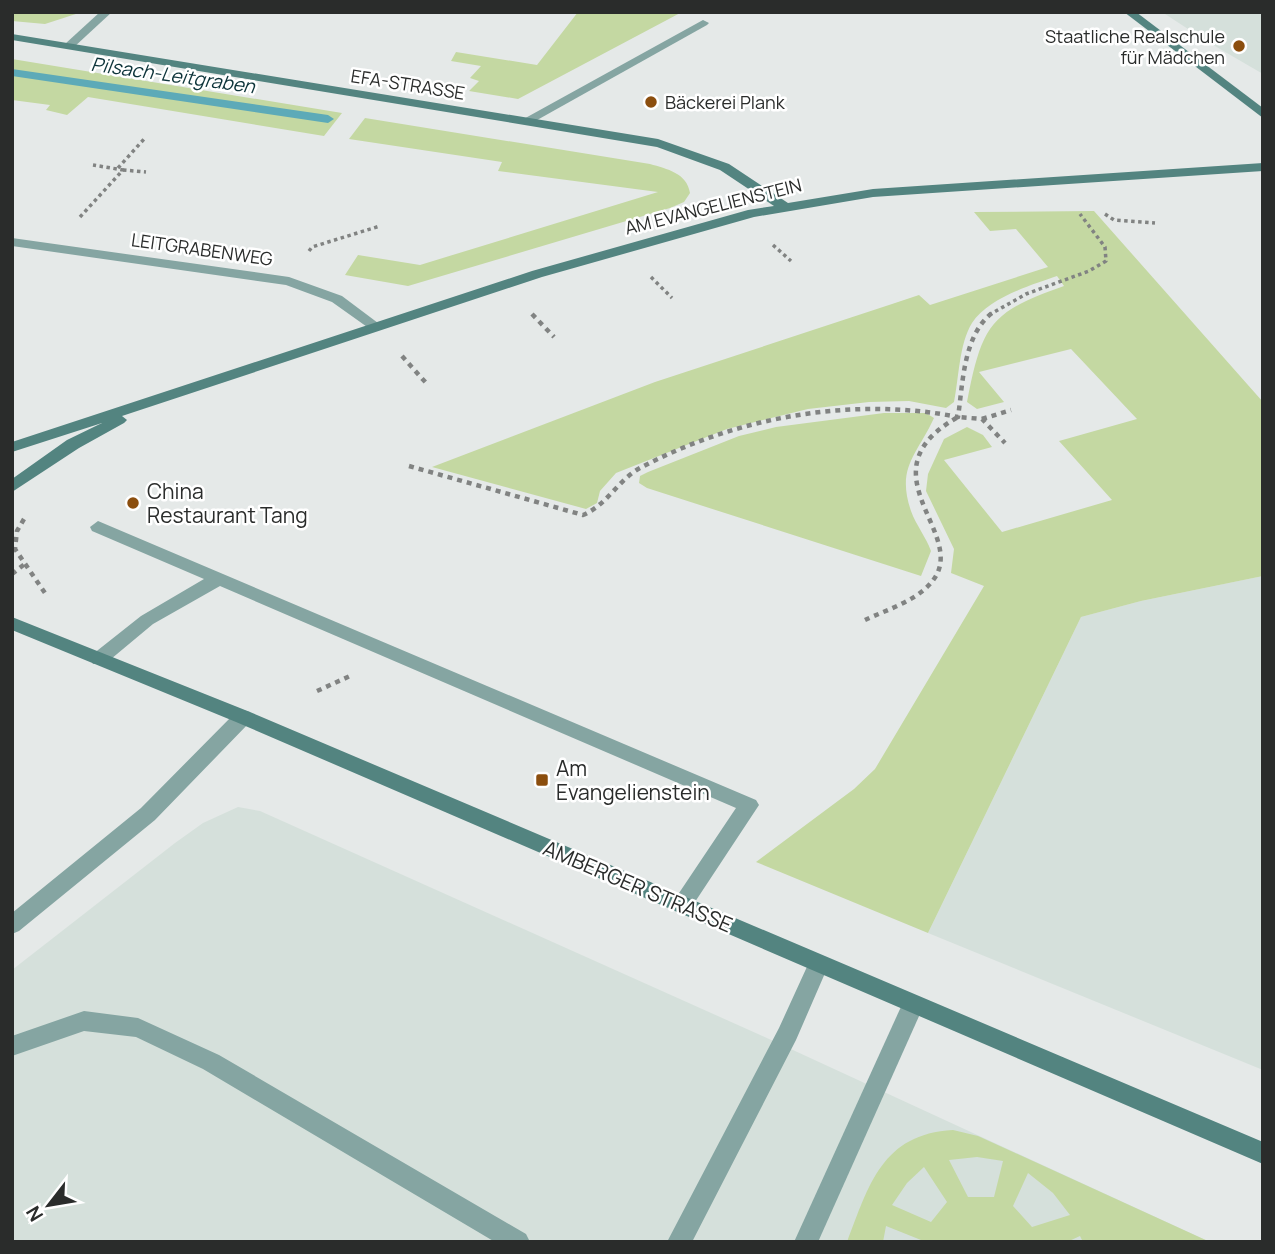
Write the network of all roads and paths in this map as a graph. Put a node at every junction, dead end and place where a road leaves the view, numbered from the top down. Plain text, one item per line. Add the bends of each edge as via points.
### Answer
1 (107, 12) edge
2 (1129, 12) edge
3 (703, 23) dead end
4 (12, 37) edge
5 (69, 46) junction
6 (1263, 114) edge
7 (526, 121) junction
8 (145, 138) dead end
9 (93, 165) dead end
10 (1263, 167) edge
11 (121, 169) junction
12 (146, 173) dead end
13 (1056, 182) junction
14 (783, 206) junction
15 (1098, 209) dead end
16 (77, 221) dead end
17 (1155, 223) dead end
18 (380, 226) dead end
19 (764, 237) dead end
20 (12, 242) edge
21 (791, 261) dead end
22 (646, 272) dead end
23 (289, 281) junction
24 (672, 298) dead end
25 (527, 308) dead end
26 (375, 326) junction
27 (554, 337) dead end
28 (397, 350) dead end
29 (427, 384) dead end
30 (191, 386) junction
31 (1011, 410) dead end
32 (958, 417) junction
33 (982, 419) junction
34 (1005, 443) dead end
35 (12, 447) edge
36 (409, 466) dead end
37 (12, 488) edge
38 (97, 527) dead end
39 (26, 563) dead end
40 (12, 574) edge
41 (218, 579) junction
42 (865, 620) dead end
43 (12, 623) edge
44 (99, 659) junction
45 (243, 717) junction
46 (682, 905) junction
47 (12, 925) edge
48 (818, 964) junction
49 (913, 1005) junction
50 (12, 1046) edge
51 (1263, 1153) edge
52 (518, 1242) edge
53 (679, 1242) edge
54 (806, 1242) edge

1 - 5 street
2 - 6 street
3 - 7 street
4 - 5 street, EFA-STRASSE
5 - 7 street, EFA-STRASSE
7 - 14 street, EFA-STRASSE via 699,154 734,170
8 - 11 path
9 - 11 path
10 - 13 street, AM EVANGELIENSTEIN
11 - 12 path
11 - 16 path
13 - 14 street, AM EVANGELIENSTEIN via 884,192
13 - 32 path via 1105,247 1106,261 988,313 971,340
14 - 26 street, AM EVANGELIENSTEIN via 578,261
15 - 17 path via 1114,220
18 - 23 path via 312,247
19 - 21 path
20 - 23 street, LEITGRABENWEG
22 - 24 path
23 - 26 street, LEITGRABENWEG via 337,299
25 - 27 path
26 - 30 street, AM EVANGELIENSTEIN
28 - 29 path
30 - 35 street, AM EVANGELIENSTEIN
30 - 37 street, AM EVANGELIENSTEIN via 73,444
31 - 33 path
32 - 33 path
32 - 36 path via 894,406 766,424 642,466 616,484 601,508 583,515
32 - 42 path via 930,439 914,475 922,510 939,545 937,573 918,592
33 - 34 path
38 - 41 street
39 - 40 path
41 - 44 street via 147,620
41 - 46 street via 749,805
43 - 44 street, AMBERGER STRASSE
44 - 45 street, AMBERGER STRASSE
45 - 46 street, AMBERGER STRASSE
45 - 47 street via 148,814
46 - 48 street, AMBERGER STRASSE
48 - 49 street, AMBERGER STRASSE
48 - 53 street via 788,1033
49 - 51 street, AMBERGER STRASSE
49 - 54 street
50 - 52 street via 84,1021 138,1028 211,1062

